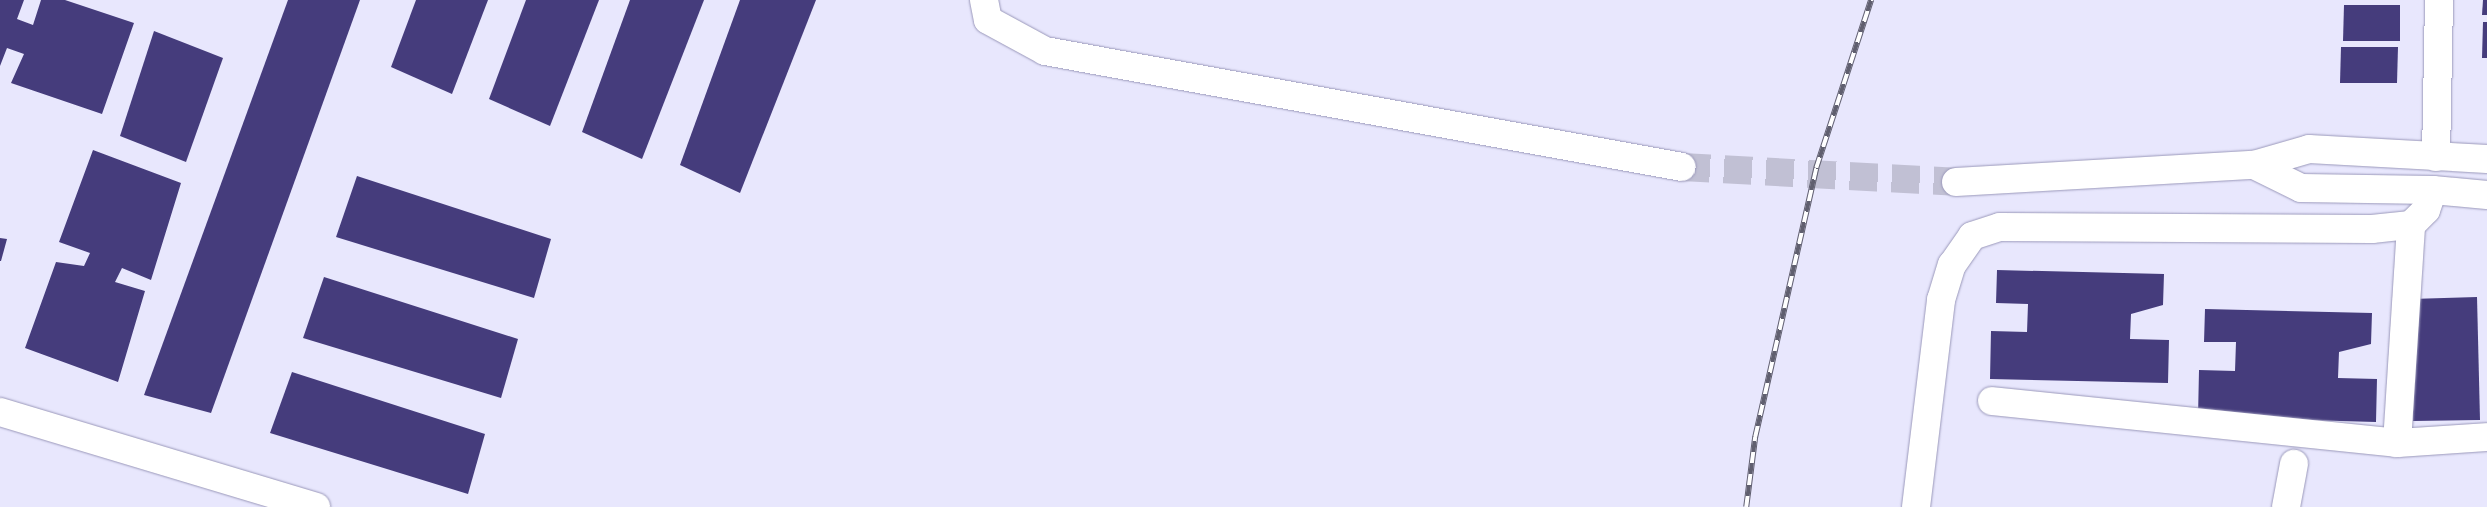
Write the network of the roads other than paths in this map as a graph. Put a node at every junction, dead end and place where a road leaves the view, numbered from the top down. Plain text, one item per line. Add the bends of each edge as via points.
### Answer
1 (984, 0) edge
2 (2439, 0) edge
3 (2436, 157) junction
4 (2487, 159) edge
5 (2254, 166) junction
6 (1682, 167) tunnel mouth
7 (1956, 182) tunnel mouth
8 (2433, 190) junction
9 (2487, 195) edge
10 (2410, 225) junction
11 (1992, 401) dead end
12 (0, 412) edge
13 (2487, 438) edge
14 (2397, 443) junction
15 (2294, 464) dead end
16 (316, 507) edge
17 (1916, 507) edge
18 (2286, 507) edge

1 - 6 street via 988,20 1045,51
2 - 3 street
3 - 4 street
3 - 5 street via 2309,149
5 - 7 street
5 - 8 street via 2301,188
8 - 9 street
8 - 10 street via 2426,210
10 - 14 street
10 - 17 street via 2372,229 2000,227 1972,236 1952,265 1941,300
11 - 14 street
12 - 16 street
13 - 14 street
15 - 18 street

